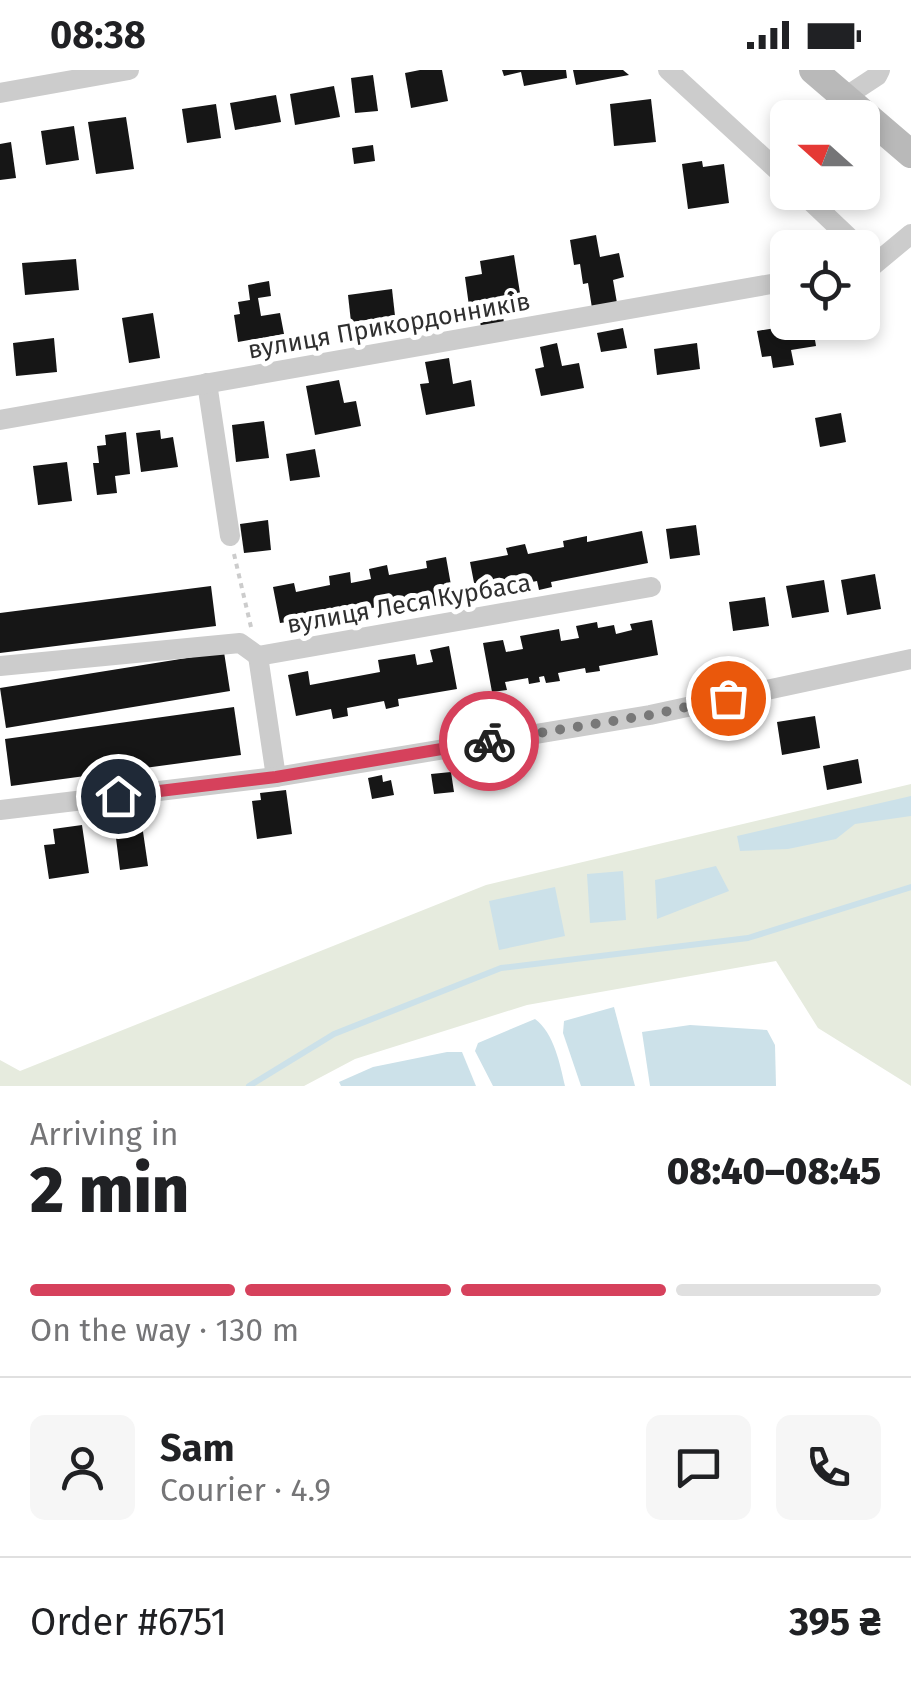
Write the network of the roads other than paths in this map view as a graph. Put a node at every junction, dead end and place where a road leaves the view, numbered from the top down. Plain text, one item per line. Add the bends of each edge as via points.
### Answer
1 (128, 70) edge
2 (668, 70) edge
3 (813, 70) edge
4 (880, 70) edge
5 (0, 94) edge
6 (845, 97) junction
7 (911, 154) edge
8 (770, 164) edge
9 (817, 210) edge
10 (836, 230) edge
11 (911, 234) edge
12 (880, 250) edge
13 (770, 285) edge
14 (207, 383) junction
15 (0, 420) edge
16 (230, 536) road end
17 (651, 587) dead end
18 (258, 656) junction
19 (911, 658) edge
20 (0, 666) edge
21 (276, 777) junction
22 (0, 810) edge

1 - 5 street
2 - 8 street
3 - 6 main road
4 - 6 street
6 - 7 main road
9 - 10 street
11 - 12 street
13 - 14 street, вулиця Прикордонників
14 - 15 street, вулиця Прикордонників
14 - 16 street
17 - 18 street, вулиця Леся Курбаса
18 - 20 street, вулиця Леся Курбаса via 240,643
18 - 21 street
19 - 21 street via 650,715
21 - 22 street

